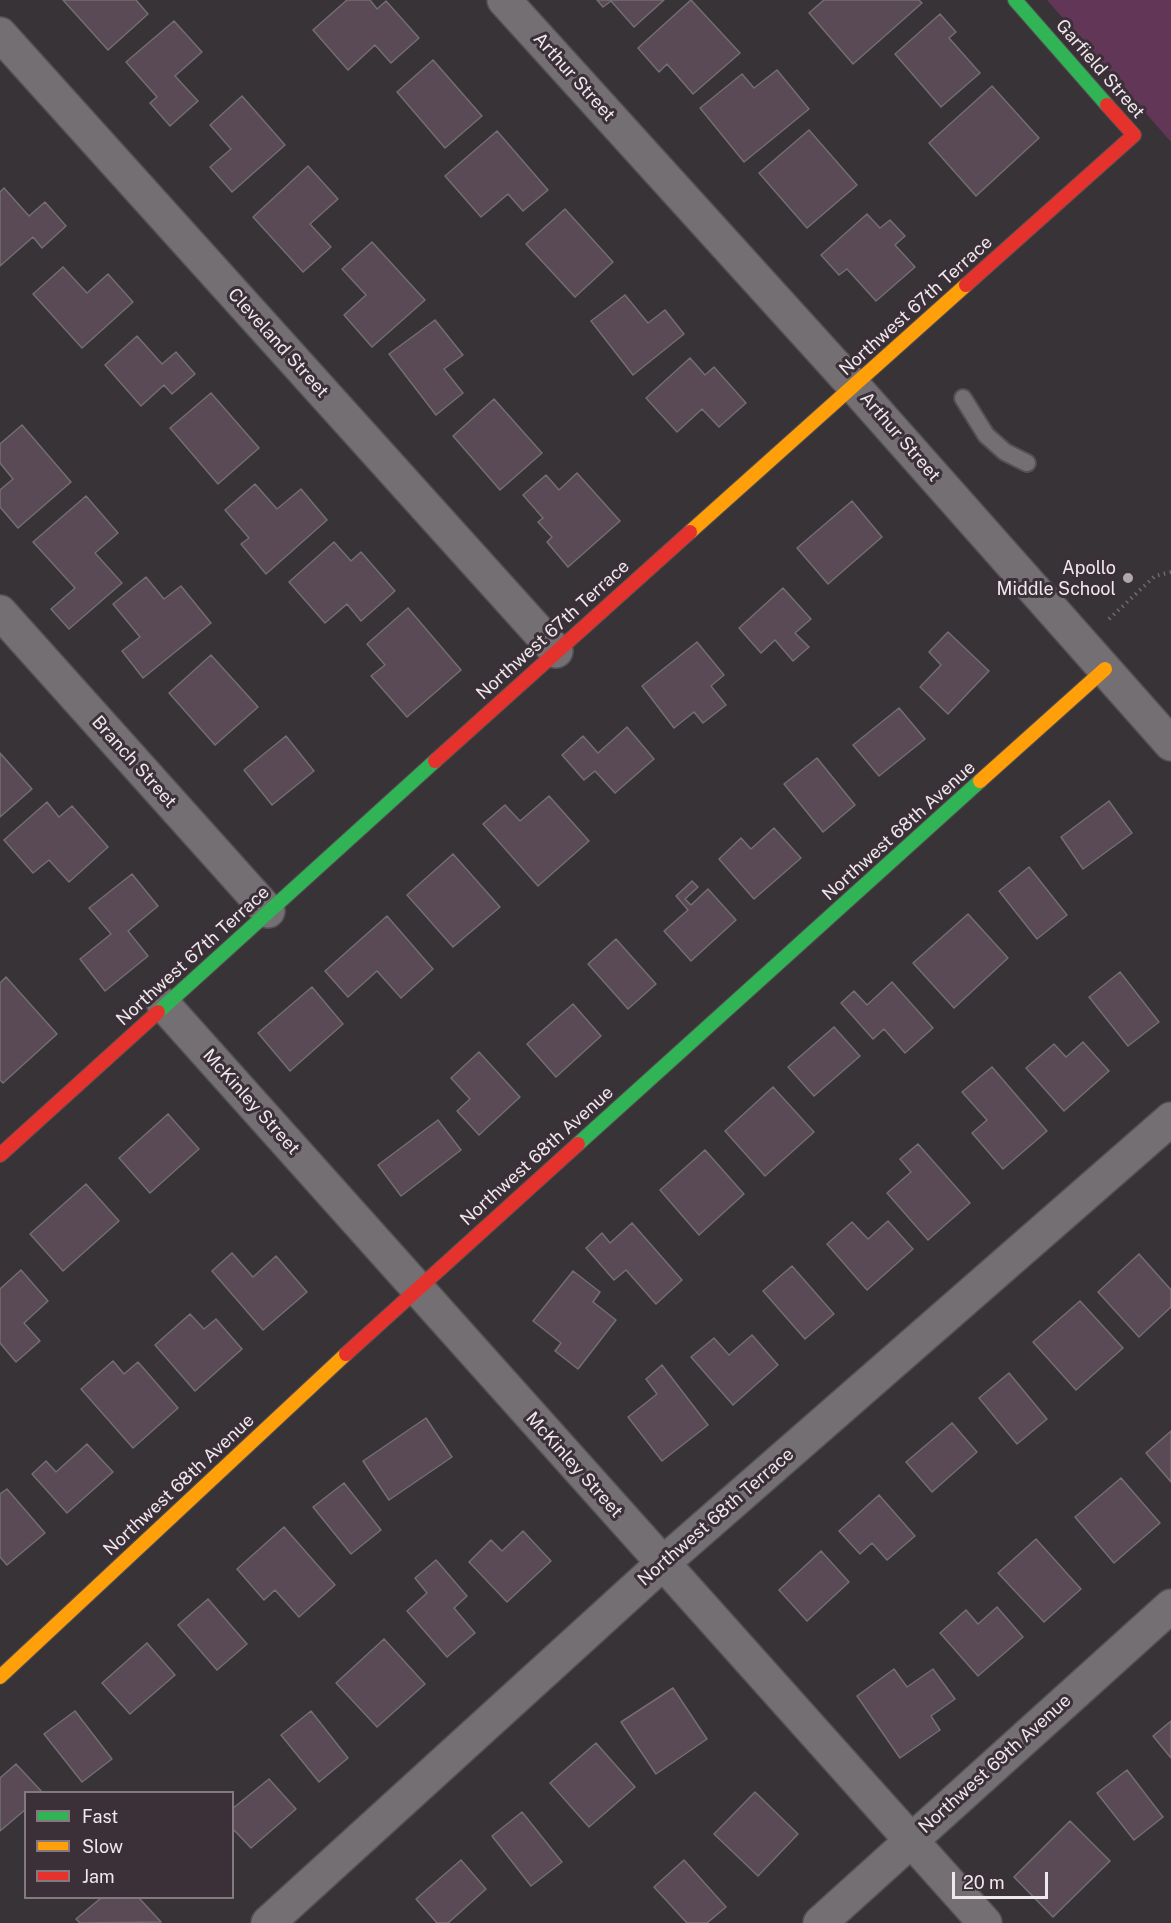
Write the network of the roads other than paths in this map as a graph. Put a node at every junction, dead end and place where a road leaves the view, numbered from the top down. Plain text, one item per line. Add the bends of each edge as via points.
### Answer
1 (504, 0) edge
2 (1015, 0) edge
3 (0, 34) edge
4 (1134, 135) joint
5 (854, 385) junction
6 (963, 399) dead end
7 (1027, 463) dead end
8 (0, 612) edge
9 (556, 651) junction
10 (1105, 669) junction
11 (1171, 744) edge
12 (268, 911) junction
13 (164, 1005) junction
14 (1171, 1119) edge
15 (0, 1155) edge
16 (417, 1288) junction
17 (662, 1564) junction
18 (1171, 1606) edge
19 (0, 1677) edge
20 (909, 1840) junction
21 (268, 1923) edge
22 (820, 1923) edge
23 (985, 1923) edge

1 - 5 street, Arthur Street
2 - 4 street, Garfield Street
3 - 9 street, Cleveland Street
4 - 5 street, Northwest 67th Terrace
5 - 9 street, Northwest 67th Terrace
5 - 10 street, Arthur Street
6 - 7 lane via 986,435 1005,452
8 - 12 street, Branch Street
9 - 12 street, Northwest 67th Terrace
10 - 11 street, Arthur Street
10 - 16 street, Northwest 68th Avenue
12 - 13 street, Northwest 67th Terrace
13 - 15 street, Northwest 67th Terrace
13 - 16 street, McKinley Street
14 - 17 street, Northwest 68th Terrace
16 - 17 street, McKinley Street
16 - 19 street, Northwest 68th Avenue
17 - 20 street, McKinley Street
17 - 21 street, Northwest 68th Terrace
18 - 20 street, Northwest 69th Avenue
20 - 22 street, Northwest 69th Avenue
20 - 23 street, McKinley Street

